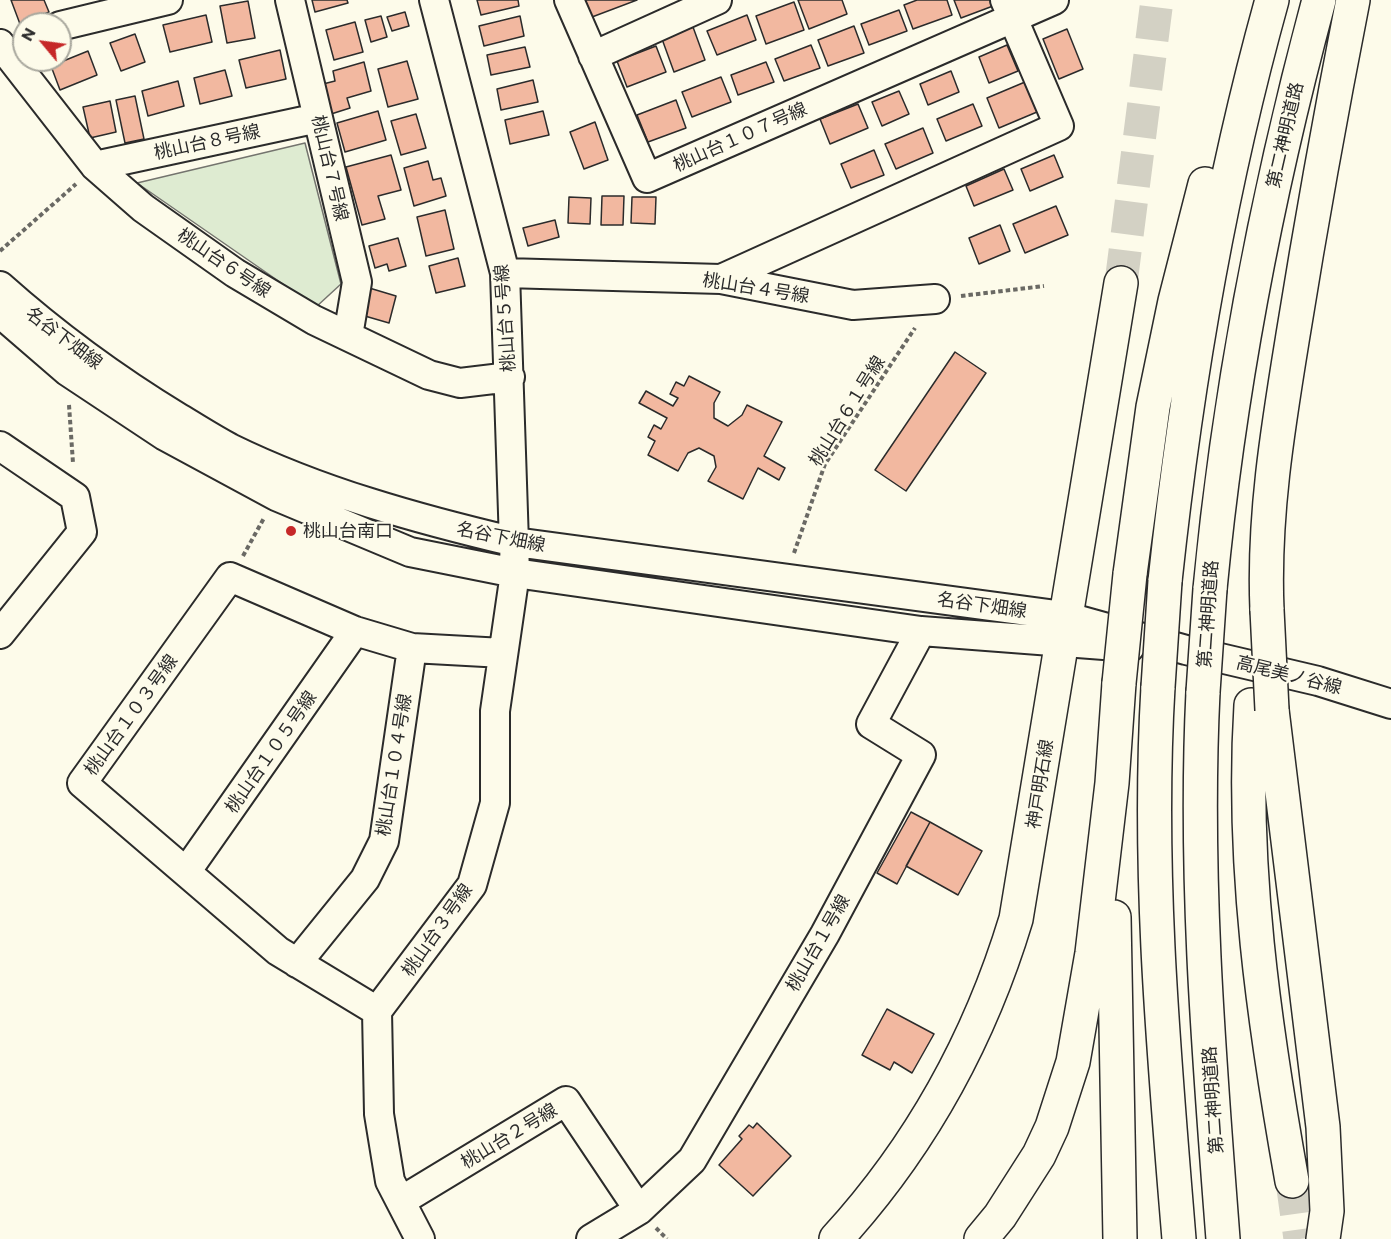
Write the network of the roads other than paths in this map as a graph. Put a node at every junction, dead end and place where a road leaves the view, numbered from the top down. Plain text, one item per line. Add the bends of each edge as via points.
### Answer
1 (168, 0) edge
2 (290, 0) edge
3 (434, 0) edge
4 (569, 0) edge
5 (717, 0) edge
6 (1054, 0) edge
7 (1256, 0) edge
8 (1272, 0) edge
9 (1319, 0) edge
10 (1353, 0) edge
11 (1009, 8) edge
12 (72, 23) edge
13 (0, 42) edge
14 (593, 56) junction
15 (318, 118) junction
16 (96, 166) junction
17 (505, 273) junction
18 (722, 279) junction
19 (1121, 283) tunnel mouth
20 (0, 286) edge
21 (934, 299) road end
22 (0, 313) edge
23 (348, 336) junction
24 (510, 377) junction
25 (0, 446) edge
26 (515, 542) junction
27 (515, 573) junction
28 (1063, 630) junction
29 (355, 631) junction
30 (921, 631) junction
31 (0, 634) edge
32 (412, 648) junction
33 (503, 653) junction
34 (1391, 704) edge
35 (1262, 707) junction
36 (1112, 783) junction
37 (186, 872) junction
38 (297, 963) junction
39 (376, 1011) junction
40 (1292, 1181) tunnel mouth
41 (400, 1201) junction
42 (639, 1210) junction
43 (420, 1239) edge
44 (591, 1239) edge
45 (836, 1239) edge
46 (981, 1239) edge
47 (1120, 1239) edge
48 (1179, 1239) edge
49 (1223, 1239) edge
50 (1323, 1239) edge

1 - 12 street
2 - 15 street, 桃山台７号線
3 - 17 street, 桃山台５号線
4 - 14 street, 桃山台１０７号線
5 - 14 street
6 - 11 street
7 - 36 main road, bridge via 1175,301 1153,407 1130,574
8 - 48 main road, bridge via 1203,299 1185,407 1165,581 1156,787 1158,944
9 - 49 main road, 第二神明道路, bridge via 1273,182 1250,297 1230,415 1210,589 1203,692 1201,832 1209,1055
10 - 35 main road, bridge via 1320,170 1275,446 1265,561
11 - 14 street, 桃山台１０７号線 via 647,178
11 - 18 street via 1059,126
13 - 16 street, 桃山台６号線
15 - 16 street, 桃山台８号線
15 - 23 street, 桃山台７号線 via 357,282
16 - 23 street, 桃山台６号線 via 143,208 235,273
17 - 18 street, 桃山台４号線
17 - 24 street, 桃山台５号線
18 - 21 street, 桃山台４号線 via 853,305
19 - 28 main road, 神戸明石線
20 - 26 street, 名谷下畑線 via 48,329 138,393 229,448 317,484 434,523
22 - 27 street, 名谷下畑線 via 67,371 165,436 276,496 410,552
23 - 24 street, 桃山台６号線 via 429,375 460,383
24 - 26 street, 桃山台５号線
25 - 31 street via 75,497 82,532
26 - 27 street, 桃山台５号線
26 - 28 street, 名谷下畑線 via 785,579
27 - 30 street, 名谷下畑線
27 - 33 street, 桃山台３号線
28 - 30 street, 名谷下畑線
28 - 34 street, 高尾美ノ谷線 via 1186,650 1318,681
28 - 45 main road, 神戸明石線 via 1017,919 999,976 976,1032 916,1136
29 - 32 street
29 - 37 street, 桃山台１０５号線
29 - 37 street, 桃山台１０３号線 via 230,577 82,783
30 - 42 street, 桃山台１号線 via 871,724 921,755 825,934 692,1160
32 - 33 street
32 - 38 street, 桃山台１０４号線 via 384,841 365,879
33 - 39 street, 桃山台３号線 via 495,711 495,803 472,885
35 - 40 main road via 1250,817 1257,952 1264,1018
35 - 50 main road via 1323,1126 1327,1172
36 - 46 main road via 1092,953 1073,1062 1039,1155
36 - 47 main road
37 - 38 street, 桃山台１０３号線
38 - 39 street, 桃山台１０３号線
39 - 41 street via 379,1114 390,1181
41 - 42 street, 桃山台２号線 via 566,1101
41 - 43 street
42 - 44 street, 桃山台１号線

